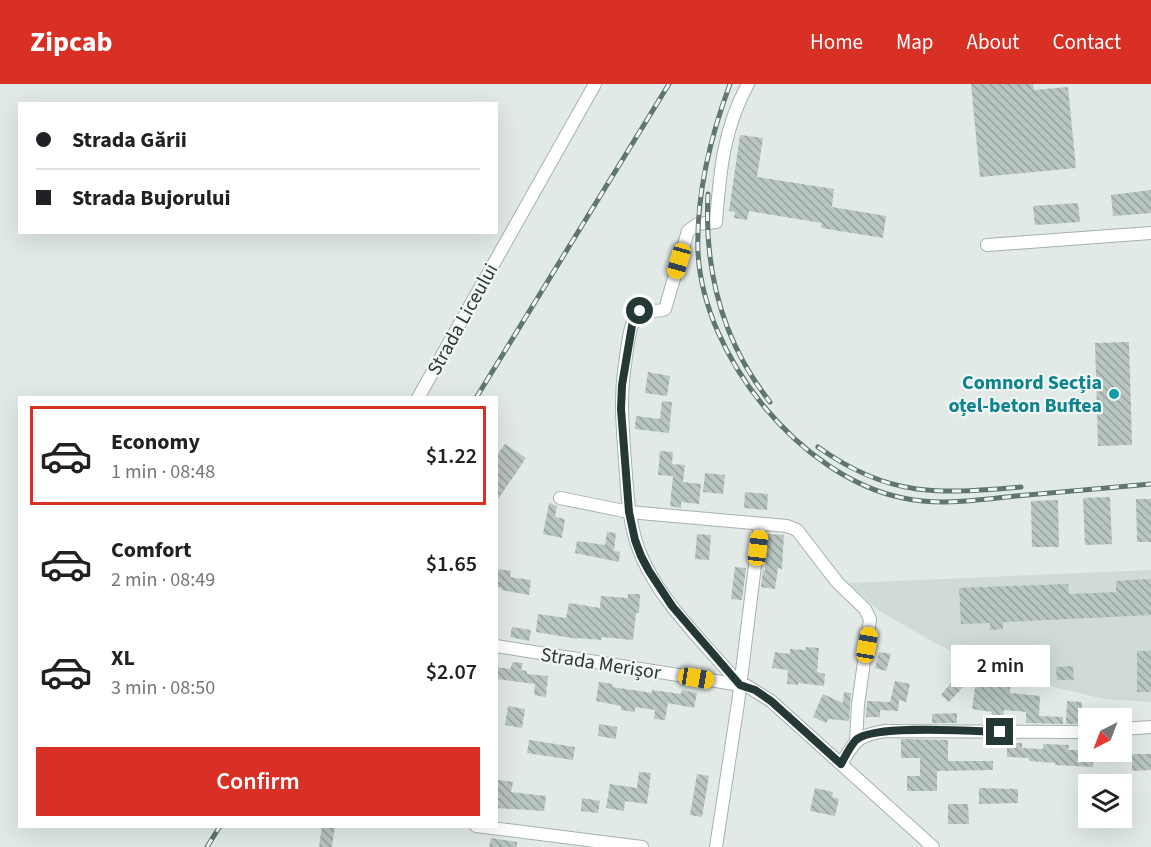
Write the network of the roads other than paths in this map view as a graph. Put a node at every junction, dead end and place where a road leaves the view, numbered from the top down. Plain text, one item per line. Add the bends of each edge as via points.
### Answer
1 (595, 84) edge
2 (748, 84) edge
3 (1151, 233) edge
4 (987, 245) dead end
5 (419, 396) edge
6 (560, 498) dead end
7 (629, 512) junction
8 (760, 525) junction
9 (498, 646) edge
10 (740, 685) junction
11 (1151, 727) edge
12 (1132, 728) edge
13 (1078, 732) edge
14 (856, 740) junction
15 (841, 764) junction
16 (492, 828) edge
17 (642, 847) edge
18 (716, 847) edge
19 (933, 847) edge

1 - 5 street, Strada Liceului
2 - 7 street via 724,144 716,222 698,224 688,231 665,309 640,311 633,320 621,409
3 - 4 street
6 - 7 street
7 - 8 street
7 - 10 street via 635,540 654,580
8 - 10 street
8 - 14 street via 796,530 868,614 870,625
9 - 10 street, Strada Merișor
10 - 15 street via 771,701
10 - 18 street
11 - 12 street
13 - 14 street via 885,731
14 - 15 street
15 - 19 street
16 - 17 street

